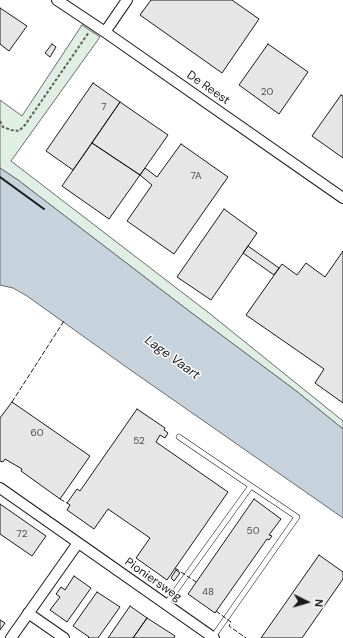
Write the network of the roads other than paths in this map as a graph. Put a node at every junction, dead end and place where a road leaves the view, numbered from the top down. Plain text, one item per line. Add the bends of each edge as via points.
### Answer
1 (57, 0) edge
2 (127, 0) edge
3 (105, 32) junction
4 (343, 198) edge
5 (179, 437) dead end
6 (251, 486) junction
7 (0, 488) edge
8 (78, 543) junction
9 (166, 604) junction
10 (28, 613) junction
11 (11, 638) edge
12 (64, 638) edge
13 (213, 638) edge

1 - 3 street, De Reest
2 - 3 street
3 - 4 street, De Reest
5 - 6 lane
6 - 9 lane
6 - 13 lane via 297,517
7 - 8 street, Pioniersweg
8 - 9 street, Pioniersweg
8 - 10 street
9 - 13 street, Pioniersweg
10 - 11 street
10 - 12 street

